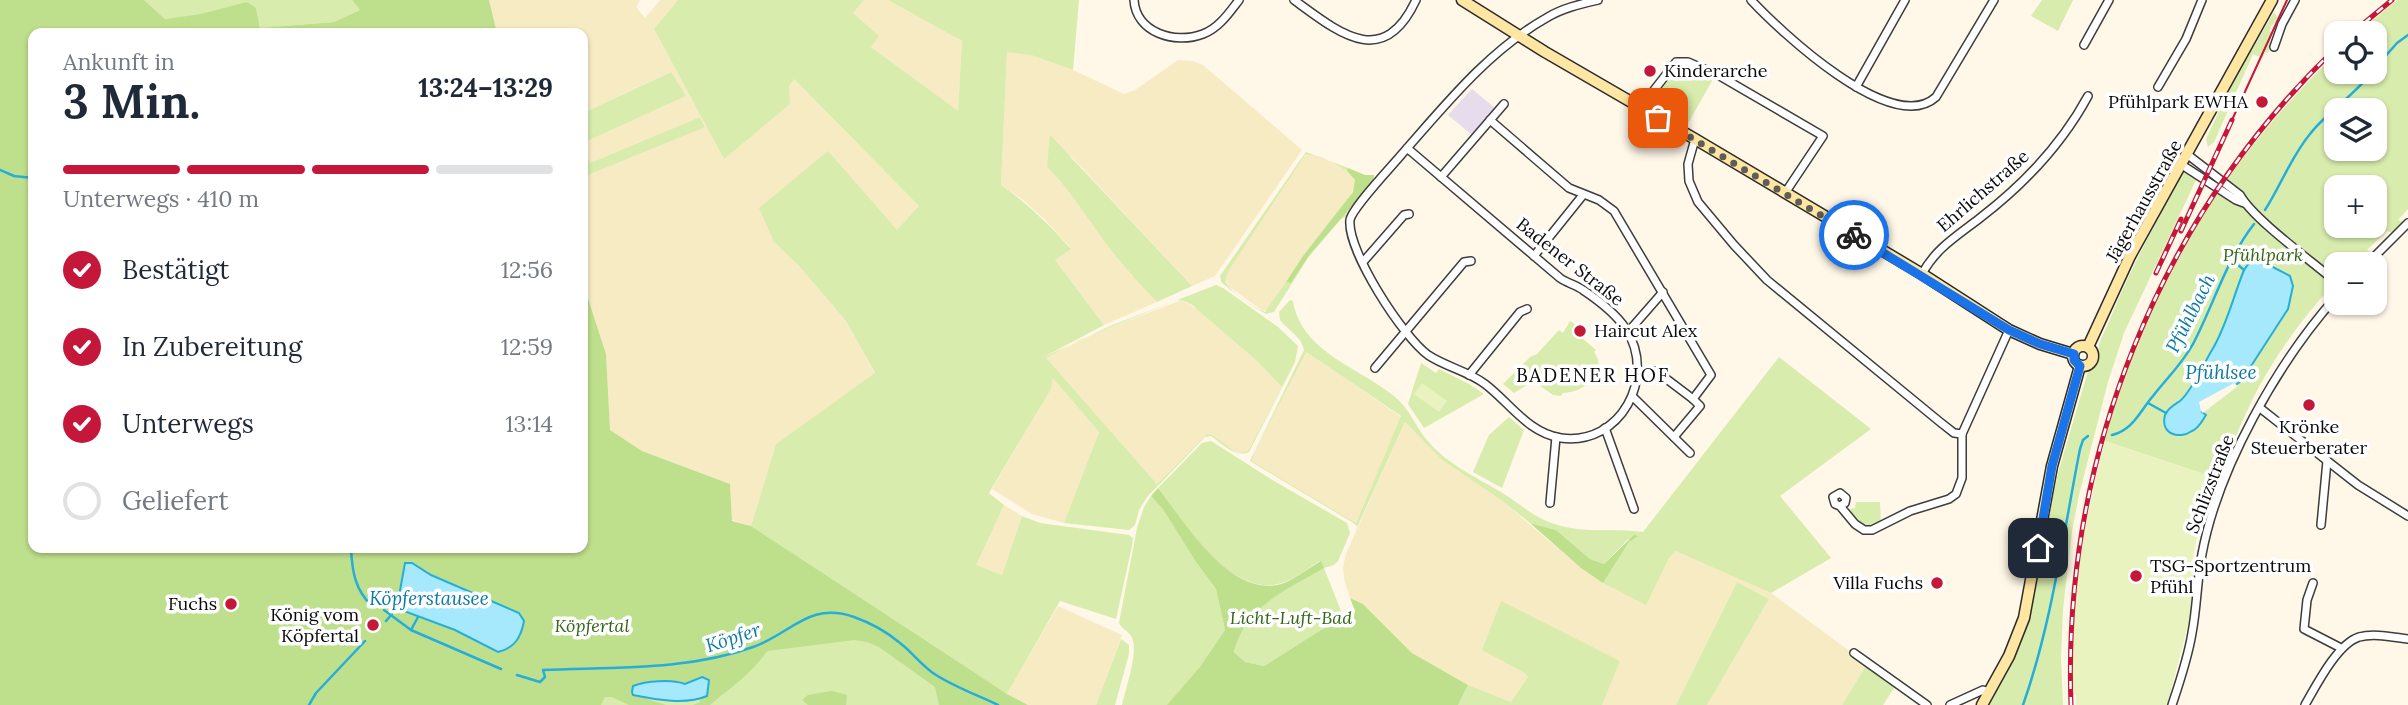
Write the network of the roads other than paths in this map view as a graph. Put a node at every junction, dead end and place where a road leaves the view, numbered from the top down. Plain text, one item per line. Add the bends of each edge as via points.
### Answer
1 (1134, 0) edge
2 (1239, 0) edge
3 (1294, 0) edge
4 (1416, 0) edge
5 (1462, 0) edge
6 (1598, 0) edge
7 (1751, 0) edge
8 (1905, 0) edge
9 (1994, 0) edge
10 (2109, 0) edge
11 (2202, 0) edge
12 (2272, 0) edge
13 (2295, 0) edge
14 (1519, 36) junction
15 (2084, 45) dead end
16 (2274, 47) dead end
17 (1856, 87) junction
18 (2158, 87) dead end
19 (2088, 96) dead end
20 (1504, 104) dead end
21 (1640, 108) junction
22 (1490, 120) junction
23 (1695, 139) junction
24 (1407, 148) junction
25 (2188, 155) junction
26 (2182, 165) junction
27 (1441, 177) junction
28 (1785, 193) junction
29 (1583, 195) junction
30 (2245, 203) junction
31 (1409, 214) dead end
32 (2408, 223) edge
33 (2379, 252) edge
34 (1534, 256) junction
35 (1471, 261) dead end
36 (1363, 262) junction
37 (2324, 272) edge
38 (1922, 275) junction
39 (1663, 292) junction
40 (1527, 309) dead end
41 (2324, 313) edge
42 (2009, 330) junction
43 (1406, 332) junction
44 (1628, 332) junction
45 (2088, 347) junction
46 (2074, 354) junction
47 (2080, 366) junction
48 (1375, 368) dead end
49 (1656, 371) dead end
50 (1469, 375) junction
51 (1633, 397) junction
52 (1693, 399) junction
53 (2260, 408) junction
54 (1605, 428) junction
55 (1962, 435) junction
56 (1556, 437) junction
57 (1674, 437) junction
58 (1690, 453) dead end
59 (2328, 461) junction
60 (1550, 503) dead end
61 (1840, 506) dead end
62 (1634, 509) dead end
63 (2408, 516) edge
64 (2321, 525) dead end
65 (2313, 583) dead end
66 (2408, 639) edge
67 (2342, 648) junction
68 (1854, 653) dead end
69 (1989, 693) junction
70 (1927, 705) edge
71 (1950, 705) edge
72 (1982, 705) edge
73 (2172, 705) edge
74 (2305, 705) edge

1 - 2 street via 1141,23 1160,34 1182,38 1215,28
3 - 4 street via 1342,33 1366,41 1393,31
5 - 14 street
6 - 14 street via 1549,16
7 - 17 street via 1819,63
8 - 17 street
9 - 17 street via 1929,104 1896,103
10 - 15 street
11 - 18 street
12 - 25 street, Jägerhausstraße
13 - 16 street
14 - 21 street
14 - 24 street via 1459,89
19 - 38 street, Ehrlichstraße via 2034,170 1939,249
20 - 22 street
21 - 23 street
21 - 28 street via 1676,62 1685,61 1823,136
22 - 27 street
22 - 29 street
23 - 28 street
23 - 55 street via 1687,173 1698,202 1756,270 1947,428
24 - 27 street, Badener Straße
24 - 36 street via 1350,216
25 - 26 street, Jägerhausstraße
25 - 30 street
26 - 30 street
26 - 45 street, Jägerhausstraße via 2118,280
27 - 34 street, Badener Straße
28 - 38 street
29 - 34 street
29 - 39 street via 1614,211
30 - 37 street
31 - 36 street
32 - 33 street
34 - 44 street, Badener Straße via 1602,304
35 - 43 street via 1464,262
36 - 43 street
38 - 42 street
39 - 44 street
39 - 52 street via 1712,375
40 - 50 street
41 - 53 street, Schlizstraße
42 - 46 street
42 - 55 street
43 - 48 street
43 - 50 street via 1427,354
44 - 51 street, Badener Straße via 1638,367
45 - 46 street via 2078,347
45 - 47 street via 2093,359
46 - 47 street
47 - 69 street via 2052,466 2024,618
49 - 52 street
50 - 56 street via 1532,427
51 - 54 street
51 - 57 street
52 - 57 street via 1700,406
53 - 59 street
53 - 73 street, Schlizstraße via 2213,511 2189,651
54 - 56 street via 1580,438
54 - 62 street
55 - 61 street via 1961,484 1953,497 1872,530 1855,524
56 - 60 street
57 - 58 street
59 - 63 street
59 - 64 street
65 - 67 street via 2304,629
66 - 67 street via 2361,636
67 - 74 street
68 - 70 street
69 - 71 street via 1983,690
69 - 72 street

